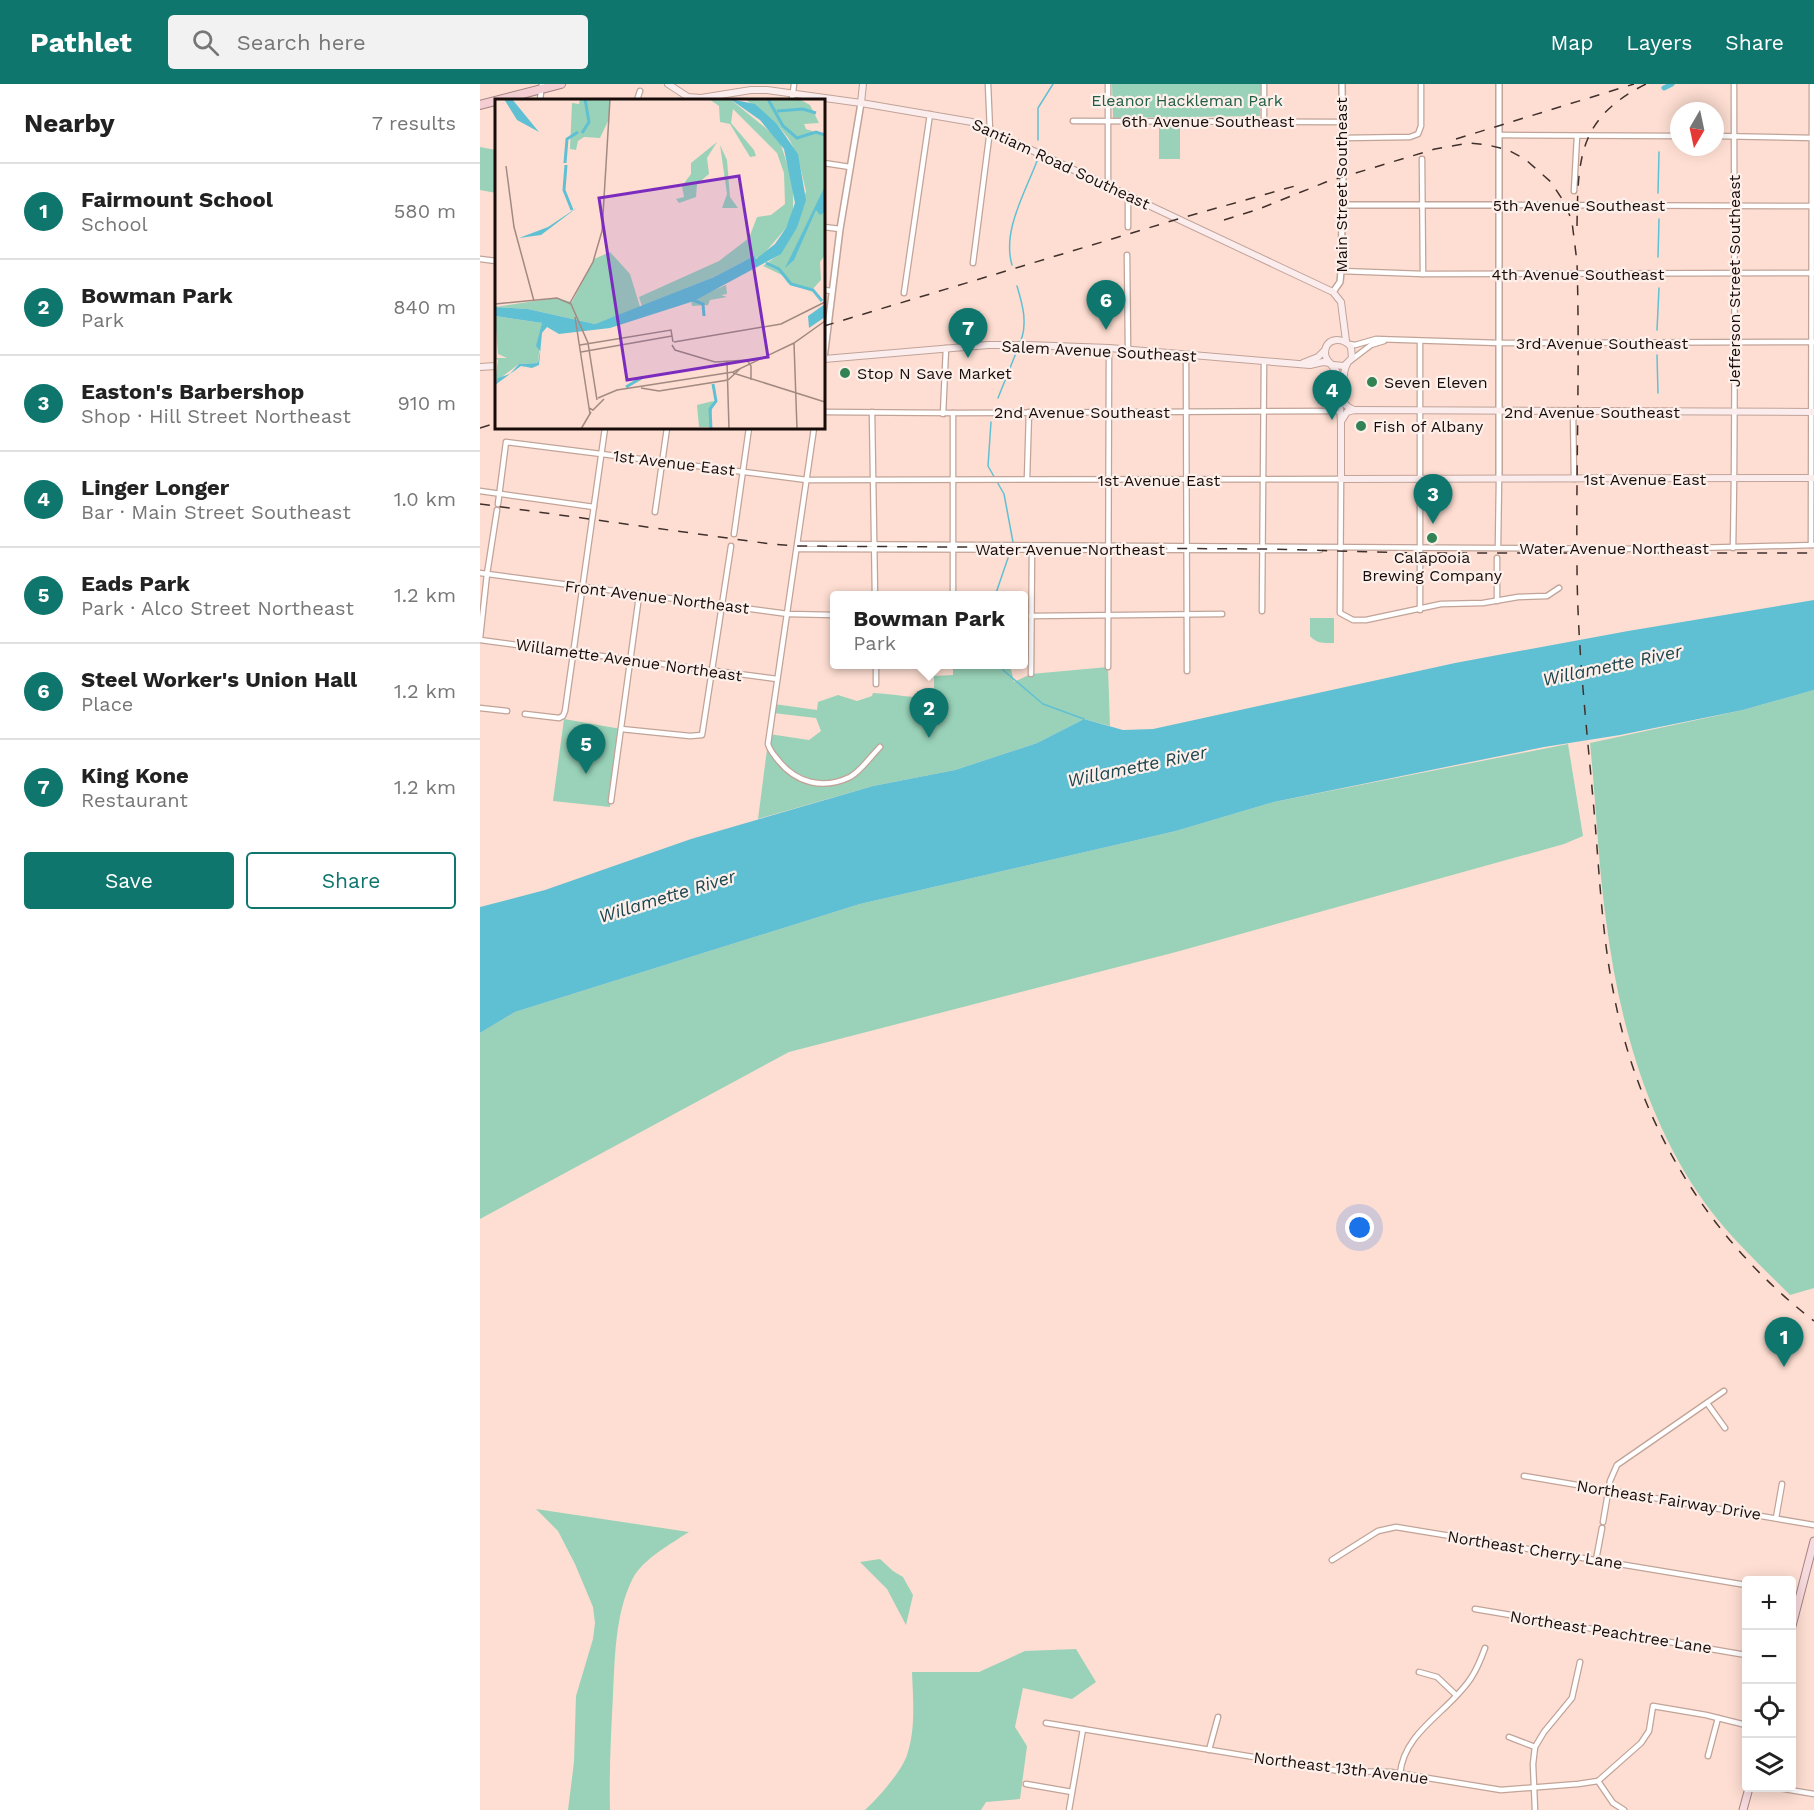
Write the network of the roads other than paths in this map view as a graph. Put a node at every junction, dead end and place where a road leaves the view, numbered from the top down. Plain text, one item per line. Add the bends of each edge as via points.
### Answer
1 (561, 84) edge
2 (669, 84) edge
3 (794, 84) edge
4 (863, 84) edge
5 (988, 84) edge
6 (1108, 84) edge
7 (1264, 84) edge
8 (1341, 84) edge
9 (1421, 84) edge
10 (1499, 84) edge
11 (1734, 84) edge
12 (1812, 84) edge
13 (541, 87) edge
14 (640, 92) dead end
15 (793, 97) edge
16 (500, 99) edge
17 (637, 99) edge
18 (816, 99) edge
19 (825, 100) edge
20 (495, 101) edge
21 (861, 103) junction
22 (480, 105) edge
23 (930, 114) junction
24 (1073, 121) dead end
25 (1264, 121) junction
26 (1109, 122) junction
27 (1342, 122) junction
28 (990, 130) junction
29 (1500, 135) junction
30 (1577, 136) junction
31 (1670, 136) edge
32 (1724, 136) edge
33 (1734, 136) junction
34 (1343, 138) junction
35 (1813, 138) edge
36 (1422, 159) dead end
37 (825, 163) edge
38 (850, 167) junction
39 (1108, 185) junction
40 (1574, 191) dead end
41 (1128, 195) junction
42 (1343, 205) junction
43 (1421, 205) junction
44 (1499, 205) junction
45 (1733, 205) junction
46 (1813, 206) edge
47 (825, 227) edge
48 (1128, 227) dead end
49 (840, 230) junction
50 (1127, 255) dead end
51 (480, 259) edge
52 (495, 261) edge
53 (973, 263) dead end
54 (1341, 272) junction
55 (1813, 273) edge
56 (1422, 274) junction
57 (1499, 274) junction
58 (1734, 274) junction
59 (825, 290) edge
60 (832, 291) junction
61 (1333, 292) junction
62 (904, 293) dead end
63 (1342, 317) junction
64 (1333, 340) junction
65 (1390, 340) junction
66 (1420, 341) junction
67 (1348, 342) junction
68 (1813, 342) edge
69 (1499, 343) junction
70 (1735, 343) junction
71 (945, 348) junction
72 (1109, 348) junction
73 (1128, 349) junction
74 (825, 350) edge
75 (1326, 350) junction
76 (1186, 354) junction
77 (825, 359) edge
78 (1264, 361) junction
79 (1348, 362) junction
80 (1303, 363) junction
81 (1332, 364) junction
82 (495, 366) edge
83 (480, 367) edge
84 (1354, 410) junction
85 (1109, 411) junction
86 (1265, 411) junction
87 (1340, 411) junction
88 (1419, 411) junction
89 (1499, 411) junction
90 (825, 412) edge
91 (872, 412) junction
92 (1029, 412) junction
93 (1186, 412) junction
94 (1573, 412) junction
95 (1735, 412) junction
96 (1813, 412) edge
97 (943, 414) junction
98 (953, 414) junction
99 (1341, 423) junction
100 (605, 429) edge
101 (667, 429) edge
102 (749, 429) edge
103 (814, 429) edge
104 (602, 454) junction
105 (663, 462) junction
106 (742, 472) junction
107 (1812, 478) edge
108 (1027, 479) junction
109 (1264, 479) junction
110 (1420, 479) junction
111 (1499, 479) junction
112 (1574, 479) junction
113 (1734, 479) junction
114 (807, 480) junction
115 (874, 480) junction
116 (952, 480) junction
117 (1108, 480) junction
118 (1186, 480) junction
119 (1341, 480) junction
120 (480, 491) edge
121 (499, 494) junction
122 (594, 507) junction
123 (655, 512) dead end
124 (734, 534) dead end
125 (1813, 545) edge
126 (731, 546) dead end
127 (798, 546) junction
128 (875, 547) junction
129 (952, 547) junction
130 (1032, 547) junction
131 (1109, 547) junction
132 (1498, 547) junction
133 (1186, 548) junction
134 (1341, 548) junction
135 (1419, 548) junction
136 (1733, 548) junction
137 (1264, 549) junction
138 (1497, 558) dead end
139 (480, 573) edge
140 (487, 574) junction
141 (583, 588) junction
142 (1559, 588) dead end
143 (875, 591) edge
144 (953, 591) edge
145 (639, 596) junction
146 (1497, 601) junction
147 (722, 605) junction
148 (1420, 610) junction
149 (1262, 611) dead end
150 (788, 614) junction
151 (1187, 614) junction
152 (1222, 614) dead end
153 (830, 615) edge
154 (1109, 615) junction
155 (1031, 616) junction
156 (480, 639) edge
157 (575, 652) junction
158 (630, 660) junction
159 (1108, 668) dead end
160 (876, 669) edge
161 (712, 670) junction
162 (1187, 671) dead end
163 (1032, 674) dead end
164 (777, 679) junction
165 (876, 684) dead end
166 (480, 708) edge
167 (507, 711) dead end
168 (525, 714) dead end
169 (621, 729) junction
170 (880, 747) dead end
171 (611, 801) dead end
172 (1724, 1391) dead end
173 (1707, 1402) junction
174 (1725, 1428) dead end
175 (1524, 1476) dead end
176 (1782, 1484) dead end
177 (1609, 1489) junction
178 (1776, 1518) junction
179 (1814, 1525) edge
180 (1814, 1541) edge
181 (1332, 1560) dead end
182 (1596, 1560) junction
183 (1742, 1585) edge
184 (1796, 1594) edge
185 (1800, 1594) junction
186 (1796, 1608) edge
187 (1475, 1609) dead end
188 (1485, 1648) dead end
189 (1742, 1653) edge
190 (1580, 1662) dead end
191 (1419, 1672) dead end
192 (1456, 1695) junction
193 (1218, 1717) dead end
194 (1718, 1718) junction
195 (1046, 1723) dead end
196 (1742, 1724) edge
197 (1083, 1729) junction
198 (1509, 1737) dead end
199 (1535, 1747) junction
200 (1209, 1750) junction
201 (1708, 1756) dead end
202 (1400, 1774) junction
203 (1598, 1781) junction
204 (1026, 1784) dead end
205 (1535, 1788) junction
206 (1796, 1791) edge
207 (1072, 1792) junction
208 (1748, 1792) edge
209 (1814, 1794) edge
210 (1070, 1810) edge
211 (1535, 1810) edge
212 (1624, 1810) edge
213 (1743, 1810) edge

1 - 13 highway
2 - 15 main road, Santiam Road Southeast via 688,97 701,99 751,90
3 - 15 street
4 - 21 main road
5 - 28 street
6 - 26 street
7 - 25 street
8 - 27 street, Main Street Southeast
9 - 34 street via 1418,134
10 - 29 street
11 - 33 street, Jefferson Street Southeast
12 - 35 street
13 - 16 highway
14 - 17 street
15 - 18 main road, Santiam Road Southeast
19 - 21 main road, Santiam Road Southeast
20 - 22 highway
21 - 23 main road, Santiam Road Southeast
21 - 38 street
23 - 28 main road, Santiam Road Southeast via 972,122
23 - 62 street
24 - 26 street, 6th Avenue Southeast
25 - 26 street, 6th Avenue Southeast
25 - 27 street, 6th Avenue Southeast
26 - 39 street
27 - 34 street, Main Street Southeast
28 - 39 main road, Santiam Road Southeast
28 - 53 street
29 - 30 street
29 - 44 street
30 - 31 street
30 - 40 street
32 - 33 street
33 - 35 street
33 - 45 street, Jefferson Street Southeast
34 - 42 street, Main Street Southeast
35 - 46 street
36 - 43 street
37 - 38 street
38 - 49 street
39 - 41 main road, Santiam Road Southeast
41 - 48 street
41 - 61 main road, Santiam Road Southeast
42 - 43 street, 5th Avenue Southeast
42 - 54 street, Main Street Southeast
43 - 44 street, 5th Avenue Southeast
43 - 56 street
44 - 45 street, 5th Avenue Southeast
44 - 57 street
45 - 46 street, 5th Avenue Southeast
45 - 58 street, Jefferson Street Southeast
46 - 55 street
47 - 49 street
49 - 60 street
50 - 73 street
51 - 52 street
54 - 56 street, 4th Avenue Southeast
54 - 61 street, Main Street Southeast
55 - 58 street, 4th Avenue Southeast
55 - 68 street
56 - 57 street, 4th Avenue Southeast
57 - 58 street, 4th Avenue Southeast
57 - 69 street
58 - 70 street, Jefferson Street Southeast
59 - 60 street
60 - 74 street
61 - 63 main road, Main Street Southeast via 1341,302
63 - 64 main road
63 - 67 main road, Main Street Southeast
64 - 67 main road
64 - 75 main road
65 - 66 street, 3rd Avenue Southeast
65 - 67 street, 3rd Avenue Southeast via 1355,345
65 - 79 street, 3rd Avenue Southeast via 1371,345
66 - 69 street, 3rd Avenue Southeast
66 - 88 street
67 - 79 main road via 1352,350
68 - 70 street, 3rd Avenue Southeast
68 - 96 street
69 - 70 street, 3rd Avenue Southeast
69 - 89 street
70 - 95 street, Jefferson Street Southeast
71 - 72 main road, Salem Avenue Southeast
71 - 77 main road, Salem Avenue Southeast
71 - 97 street
72 - 73 main road, Salem Avenue Southeast
72 - 85 street
73 - 76 main road, Salem Avenue Southeast
75 - 80 main road
75 - 81 main road
76 - 78 main road, Salem Avenue Southeast
76 - 93 street
78 - 80 main road, Salem Avenue Southeast
78 - 86 street
79 - 81 main road
79 - 84 main road via 1344,370 1344,401
80 - 81 main road, Salem Avenue Southeast
81 - 87 main road via 1338,375
82 - 83 main road
84 - 88 main road, 2nd Avenue Southeast
84 - 99 main road via 1345,414
85 - 92 street, 2nd Avenue Southeast
85 - 93 street, 2nd Avenue Southeast
85 - 117 street
86 - 87 street, 2nd Avenue Southeast
86 - 93 street, 2nd Avenue Southeast
86 - 109 street
87 - 99 main road
88 - 89 main road, 2nd Avenue Southeast
88 - 110 street
89 - 94 main road, 2nd Avenue Southeast
89 - 111 street
90 - 91 street, 2nd Avenue Southeast
91 - 97 street, 2nd Avenue Southeast
91 - 115 street
92 - 98 street, 2nd Avenue Southeast
92 - 108 street
93 - 118 street
94 - 95 main road, 2nd Avenue Southeast
94 - 112 street
95 - 96 main road, 2nd Avenue Southeast
95 - 113 street, Jefferson Street Southeast
96 - 107 street
97 - 98 street, 2nd Avenue Southeast
98 - 116 street
99 - 119 main road
100 - 104 street
101 - 105 street
102 - 106 street
103 - 114 street
104 - 105 street, 1st Avenue East
104 - 121 street, 1st Avenue East via 506,442
104 - 122 street
105 - 106 street, 1st Avenue East
105 - 123 street
106 - 114 street, 1st Avenue East
106 - 124 street
107 - 113 main road, 1st Avenue East
107 - 125 street
108 - 116 street, 1st Avenue East
108 - 117 street, 1st Avenue East
109 - 118 street, 1st Avenue East
109 - 119 street, 1st Avenue East
109 - 137 street
110 - 111 main road, 1st Avenue East
110 - 119 main road, 1st Avenue East
110 - 135 street
111 - 112 main road, 1st Avenue East
111 - 132 street
112 - 113 main road, 1st Avenue East
113 - 136 street, Jefferson Street Southeast
114 - 115 street, 1st Avenue East
114 - 127 street
115 - 116 street, 1st Avenue East
115 - 128 street
116 - 129 street
117 - 118 street, 1st Avenue East
117 - 131 street
118 - 133 street
119 - 134 street
120 - 121 street
121 - 122 street
121 - 140 street
122 - 141 street
125 - 136 street, Water Avenue Northeast
126 - 147 street
127 - 128 street, Water Avenue Northeast
127 - 150 street
128 - 129 street, Water Avenue Northeast
128 - 143 street
129 - 130 street, Water Avenue Northeast
129 - 144 street
130 - 131 street, Water Avenue Northeast
130 - 155 street
131 - 133 street, Water Avenue Northeast
131 - 154 street
132 - 135 street, Water Avenue Northeast
132 - 136 street, Water Avenue Northeast
133 - 137 street, Water Avenue Northeast
133 - 151 street
134 - 135 street, Water Avenue Northeast
134 - 137 street, Water Avenue Northeast
134 - 148 street via 1340,613 1353,620 1366,620
135 - 148 street
137 - 149 street
138 - 146 street
139 - 140 street, Front Avenue Northeast
140 - 141 street, Front Avenue Northeast
140 - 156 street
141 - 145 street, Front Avenue Northeast
141 - 157 street
142 - 146 street via 1547,596
145 - 147 street, Front Avenue Northeast
145 - 158 street
146 - 148 street via 1441,604
147 - 150 street, Front Avenue Northeast
147 - 161 street
150 - 153 street, Front Avenue Northeast
150 - 164 street
151 - 152 street
151 - 154 street
151 - 162 street
154 - 155 street
154 - 159 street
155 - 163 street
156 - 157 street, Willamette Avenue Northeast
157 - 158 street, Willamette Avenue Northeast
157 - 168 street via 563,716
158 - 161 street, Willamette Avenue Northeast
158 - 169 street
160 - 165 street
161 - 164 street, Willamette Avenue Northeast
161 - 169 street via 702,735
164 - 170 street via 769,748 783,766 804,781 817,784 851,776
166 - 167 street
169 - 171 street
172 - 173 street
173 - 174 street
173 - 177 street via 1620,1462
175 - 177 street, Northeast Fairway Drive
176 - 178 street
177 - 178 street, Northeast Fairway Drive
177 - 182 street
178 - 179 street, Northeast Fairway Drive
180 - 185 main road
181 - 182 street, Northeast Cherry Lane via 1378,1531 1396,1527
182 - 183 street, Northeast Cherry Lane
184 - 185 street
185 - 186 main road
187 - 189 street, Northeast Peachtree Lane
188 - 192 street via 1471,1679
190 - 199 street via 1572,1698
191 - 192 street via 1437,1677
192 - 202 street via 1409,1744
193 - 200 street
194 - 196 street
194 - 201 street
194 - 203 street via 1653,1706 1646,1736
195 - 197 street, Northeast 13th Avenue
197 - 200 street, Northeast 13th Avenue
197 - 207 street
198 - 199 street
199 - 205 street
200 - 202 street, Northeast 13th Avenue via 1339,1771
202 - 205 street, Northeast 13th Avenue via 1501,1791
203 - 205 street, Northeast 13th Avenue
203 - 212 street via 1613,1803
204 - 207 street
205 - 211 street
206 - 209 street
207 - 210 street
208 - 213 main road

